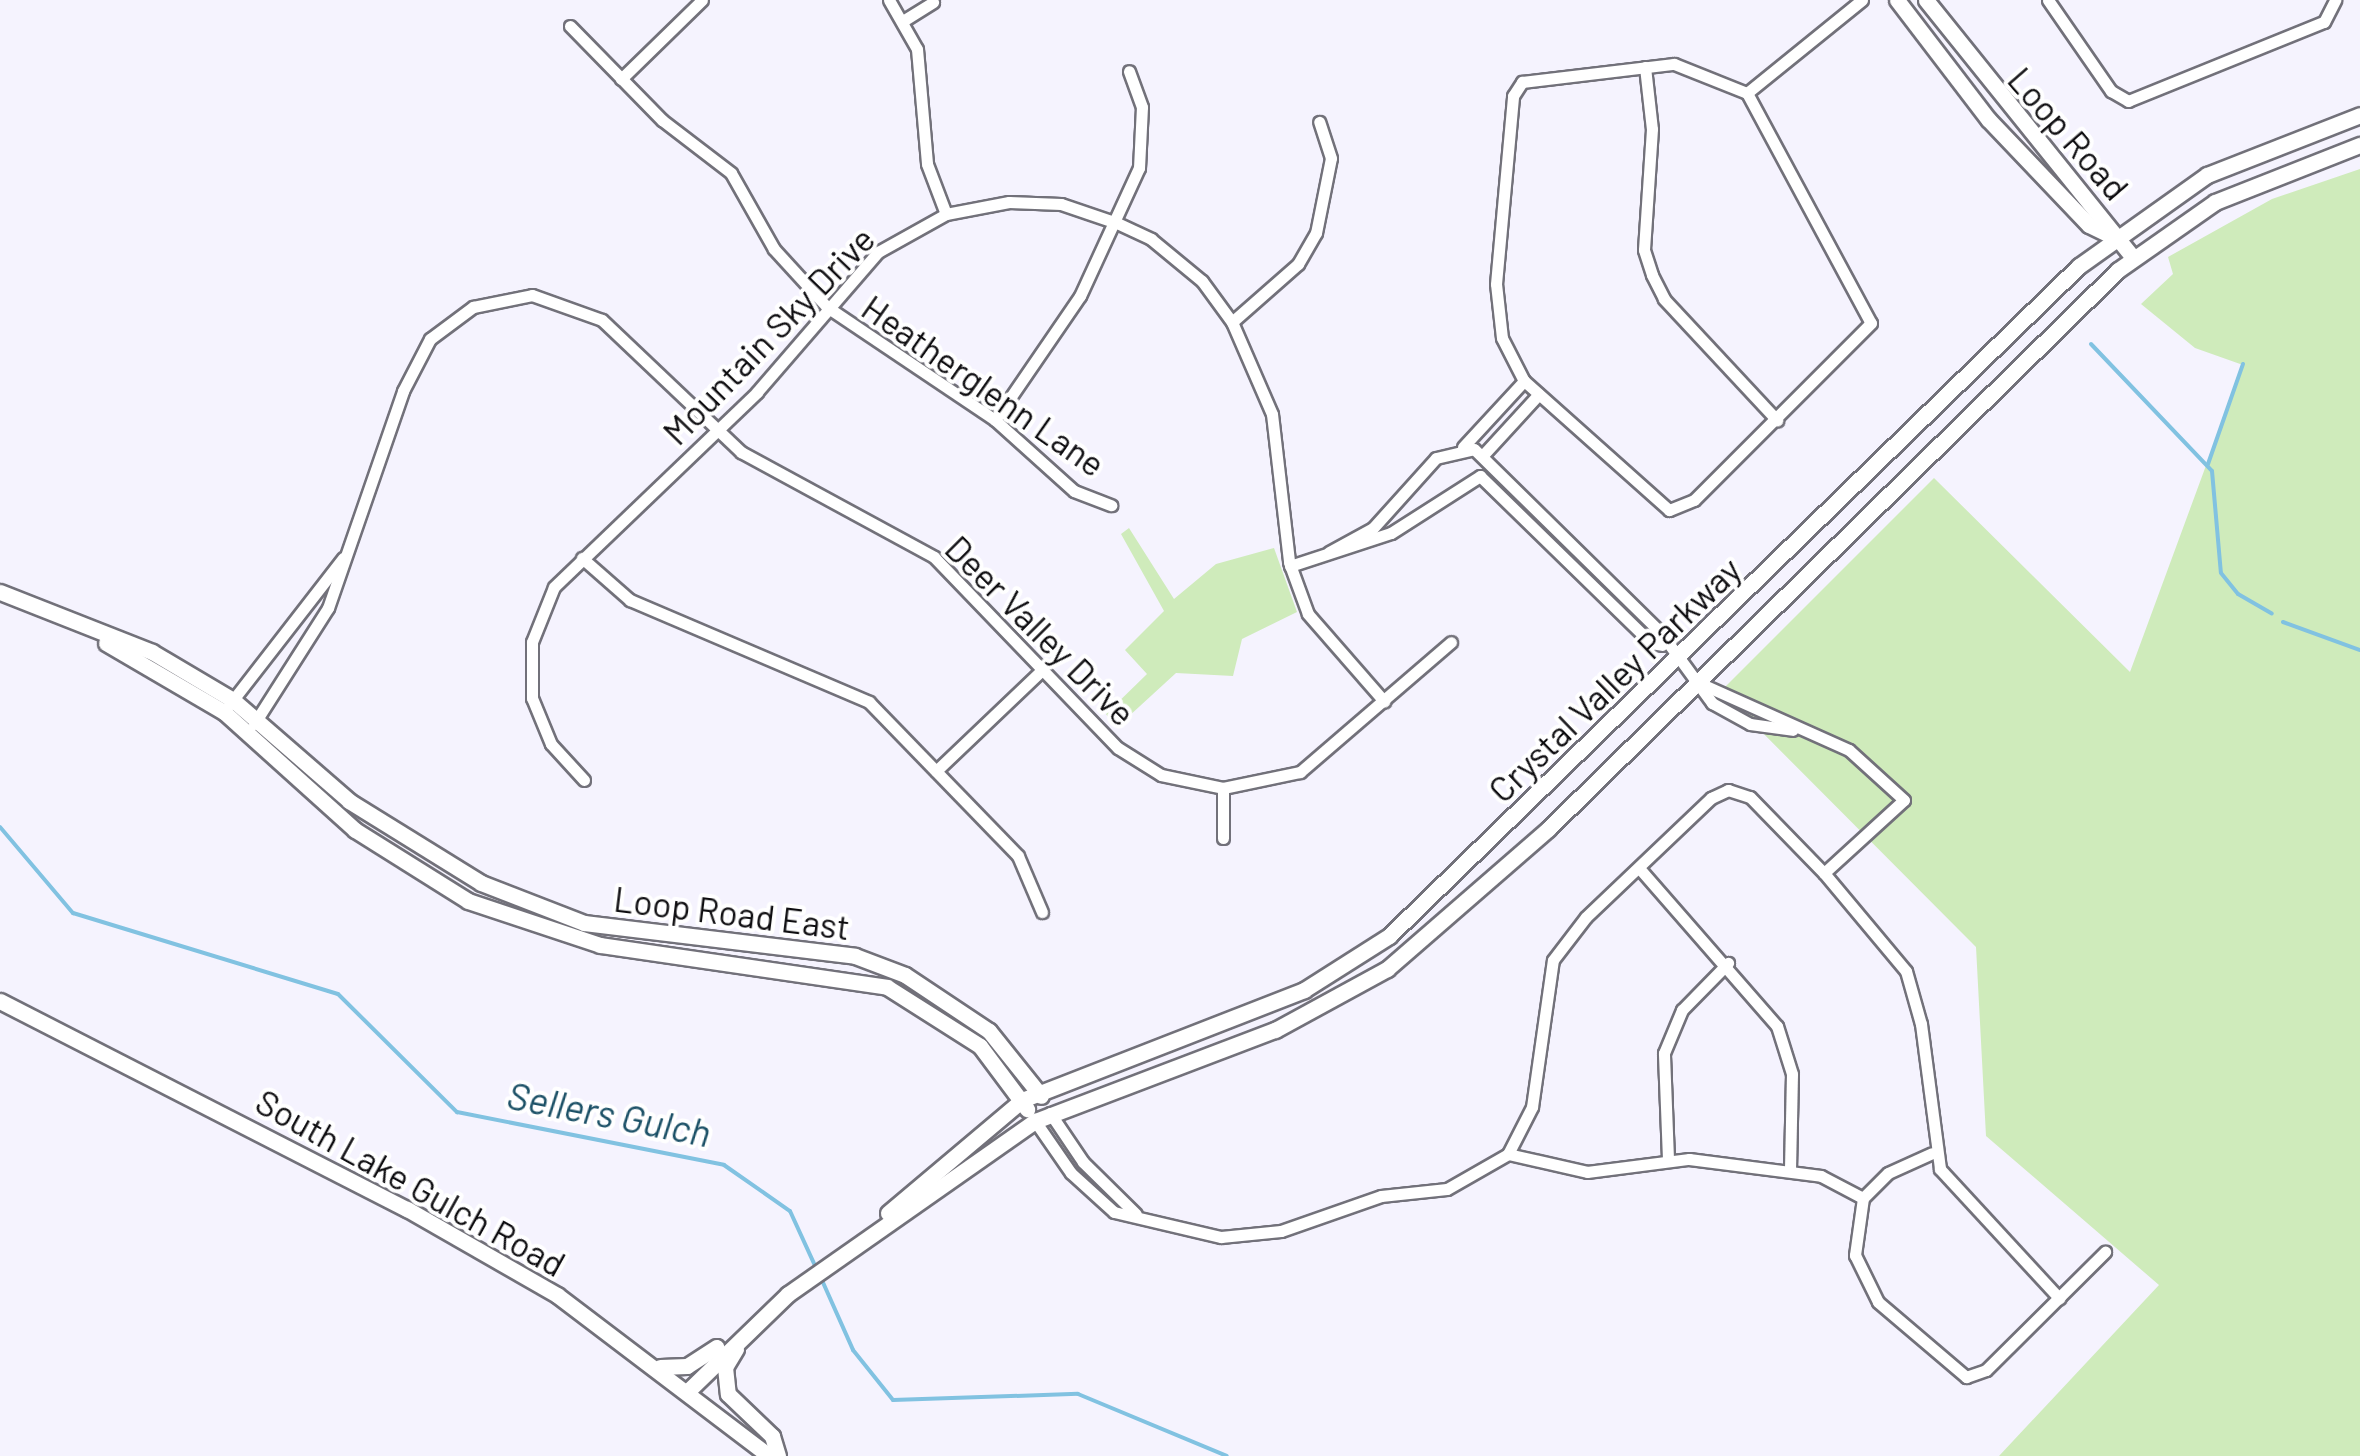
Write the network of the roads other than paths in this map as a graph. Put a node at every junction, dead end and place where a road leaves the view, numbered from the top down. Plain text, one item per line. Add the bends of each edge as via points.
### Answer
1 (702, 0) edge
2 (889, 0) edge
3 (1862, 0) edge
4 (1896, 0) edge
5 (1926, 0) edge
6 (2335, 0) edge
7 (933, 2) edge
8 (2054, 2) edge
9 (906, 20) junction
10 (570, 26) dead end
11 (1644, 67) junction
12 (1129, 71) dead end
13 (621, 79) junction
14 (1747, 94) junction
15 (2360, 115) edge
16 (1319, 122) dead end
17 (2360, 145) edge
18 (946, 214) junction
19 (1117, 223) junction
20 (2114, 237) junction
21 (2133, 257) junction
22 (826, 307) junction
23 (1232, 322) junction
24 (1524, 382) junction
25 (1539, 394) junction
26 (995, 420) junction
27 (1777, 420) junction
28 (716, 434) junction
29 (1464, 447) junction
30 (1484, 454) junction
31 (1111, 505) dead end
32 (350, 546) junction
33 (1328, 552) junction
34 (582, 558) junction
35 (1290, 566) junction
36 (0, 592) edge
37 (1451, 642) dead end
38 (1662, 645) junction
39 (1677, 660) junction
40 (1042, 670) junction
41 (1699, 683) junction
42 (1384, 702) junction
43 (228, 706) junction
44 (258, 717) junction
45 (249, 732) junction
46 (936, 770) junction
47 (584, 780) dead end
48 (1222, 788) junction
49 (1223, 838) dead end
50 (1639, 868) junction
51 (1824, 873) junction
52 (1042, 912) dead end
53 (1728, 964) junction
54 (0, 1001) edge
55 (1038, 1091) junction
56 (1022, 1100) junction
57 (1050, 1113) junction
58 (1035, 1120) junction
59 (1932, 1153) junction
60 (1508, 1154) junction
61 (1668, 1159) junction
62 (1790, 1170) junction
63 (1864, 1198) junction
64 (1136, 1214) junction
65 (872, 1230) junction
66 (2105, 1252) dead end
67 (2059, 1298) junction
68 (745, 1330) junction
69 (660, 1367) junction
70 (690, 1389) junction
71 (768, 1456) edge
72 (778, 1456) edge

1 - 13 street
2 - 9 street
3 - 14 street
4 - 20 main road, Loop Road via 2000,132 2088,225
5 - 20 main road, Loop Road via 2014,118 2103,211
6 - 8 street via 2324,22 2128,101 2111,91
7 - 9 street
9 - 18 street via 917,50 927,164
10 - 13 street, Heatherglenn Lane
11 - 14 street via 1708,72
11 - 24 street via 1536,75 1512,96 1497,311
11 - 27 street via 1652,130 1644,250 1652,274 1664,298
12 - 19 street via 1142,108 1143,145
13 - 22 street, Heatherglenn Lane via 731,173 774,249
14 - 27 street via 1871,314 1864,334
15 - 20 main road, Crystal Valley Parkway via 2221,167
16 - 23 street via 1332,158 1316,233 1289,274
17 - 21 main road, Crystal Valley Parkway via 2241,189
18 - 19 street, Mountain Sky Drive via 1048,204
18 - 22 street, Mountain Sky Drive via 878,252
19 - 23 street, Mountain Sky Drive via 1178,258
19 - 26 street via 1080,296
20 - 21 main road
20 - 39 main road, Crystal Valley Parkway
21 - 41 main road, Crystal Valley Parkway
22 - 26 street, Heatherglenn Lane
22 - 28 street, Mountain Sky Drive
23 - 35 street, Mountain Sky Drive via 1272,414
24 - 25 street
24 - 29 street
25 - 27 street via 1668,510 1694,500
25 - 30 street
26 - 31 street, Heatherglenn Lane via 1074,491
28 - 32 street, Deer Valley Drive via 581,306 532,294 500,298 448,323 423,350
28 - 34 street, Mountain Sky Drive
28 - 40 street, Deer Valley Drive via 920,547
29 - 30 street
29 - 33 street via 1436,458 1373,528
30 - 38 street via 1661,633
32 - 43 street
32 - 44 street, Deer Valley Drive via 328,608
33 - 35 street
33 - 38 street via 1390,534 1480,476 1650,643
34 - 46 street via 630,600 841,684
34 - 47 street, Mountain Sky Drive via 540,615 530,671 542,728
35 - 42 street, Mountain Sky Drive via 1308,614
36 - 43 main road, Loop Road East via 152,652
37 - 42 street, Deer Valley Drive
38 - 39 street
39 - 41 street
39 - 55 main road, Crystal Valley Parkway via 1437,895 1361,956 1274,1003
40 - 46 street
40 - 48 street, Deer Valley Drive via 1139,764
41 - 51 street via 1712,703 1750,724 1796,730 1849,750 1904,800
41 - 57 main road, Crystal Valley Parkway via 1387,969 1274,1030
42 - 48 street, Deer Valley Drive via 1300,772
43 - 44 main road, Loop Road East
43 - 45 main road, Loop Road East
44 - 45 street, Deer Valley Drive
44 - 55 main road, Loop Road East via 348,801 481,883 584,923 658,938 855,956 950,999 989,1031
45 - 56 main road, Loop Road East via 355,830 468,900 600,945 887,986 964,1032
46 - 52 street via 1018,856
48 - 49 street
50 - 51 street via 1728,790 1757,803
50 - 53 street
50 - 60 street via 1553,960 1532,1107
51 - 59 street via 1906,971 1921,1024
53 - 61 street via 1682,1010 1664,1053
53 - 62 street via 1777,1026 1792,1074
54 - 69 main road, South Lake Gulch Road via 407,1209 557,1295
55 - 56 main road, Crystal Valley Parkway
55 - 57 main road, Loop Road East
56 - 58 main road, Loop Road East
56 - 65 main road, Crystal Valley Parkway via 935,1167
57 - 58 main road, Crystal Valley Parkway
57 - 64 street via 1083,1162
58 - 64 street via 1092,1196 1114,1212
58 - 65 main road, Crystal Valley Parkway
59 - 63 street via 1888,1173
59 - 67 street via 1960,1199
60 - 61 street via 1587,1172
60 - 64 street via 1471,1181 1381,1196 1281,1231 1222,1238
61 - 62 street
62 - 63 street
63 - 67 street via 1853,1233 1862,1280 1955,1373 1986,1370
65 - 68 main road, Crystal Valley Parkway
66 - 67 street
68 - 69 main road via 698,1362
68 - 70 main road, Crystal Valley Parkway
68 - 72 main road via 724,1382 772,1436
69 - 70 main road, South Lake Gulch Road
70 - 71 main road, South Lake Gulch Road

